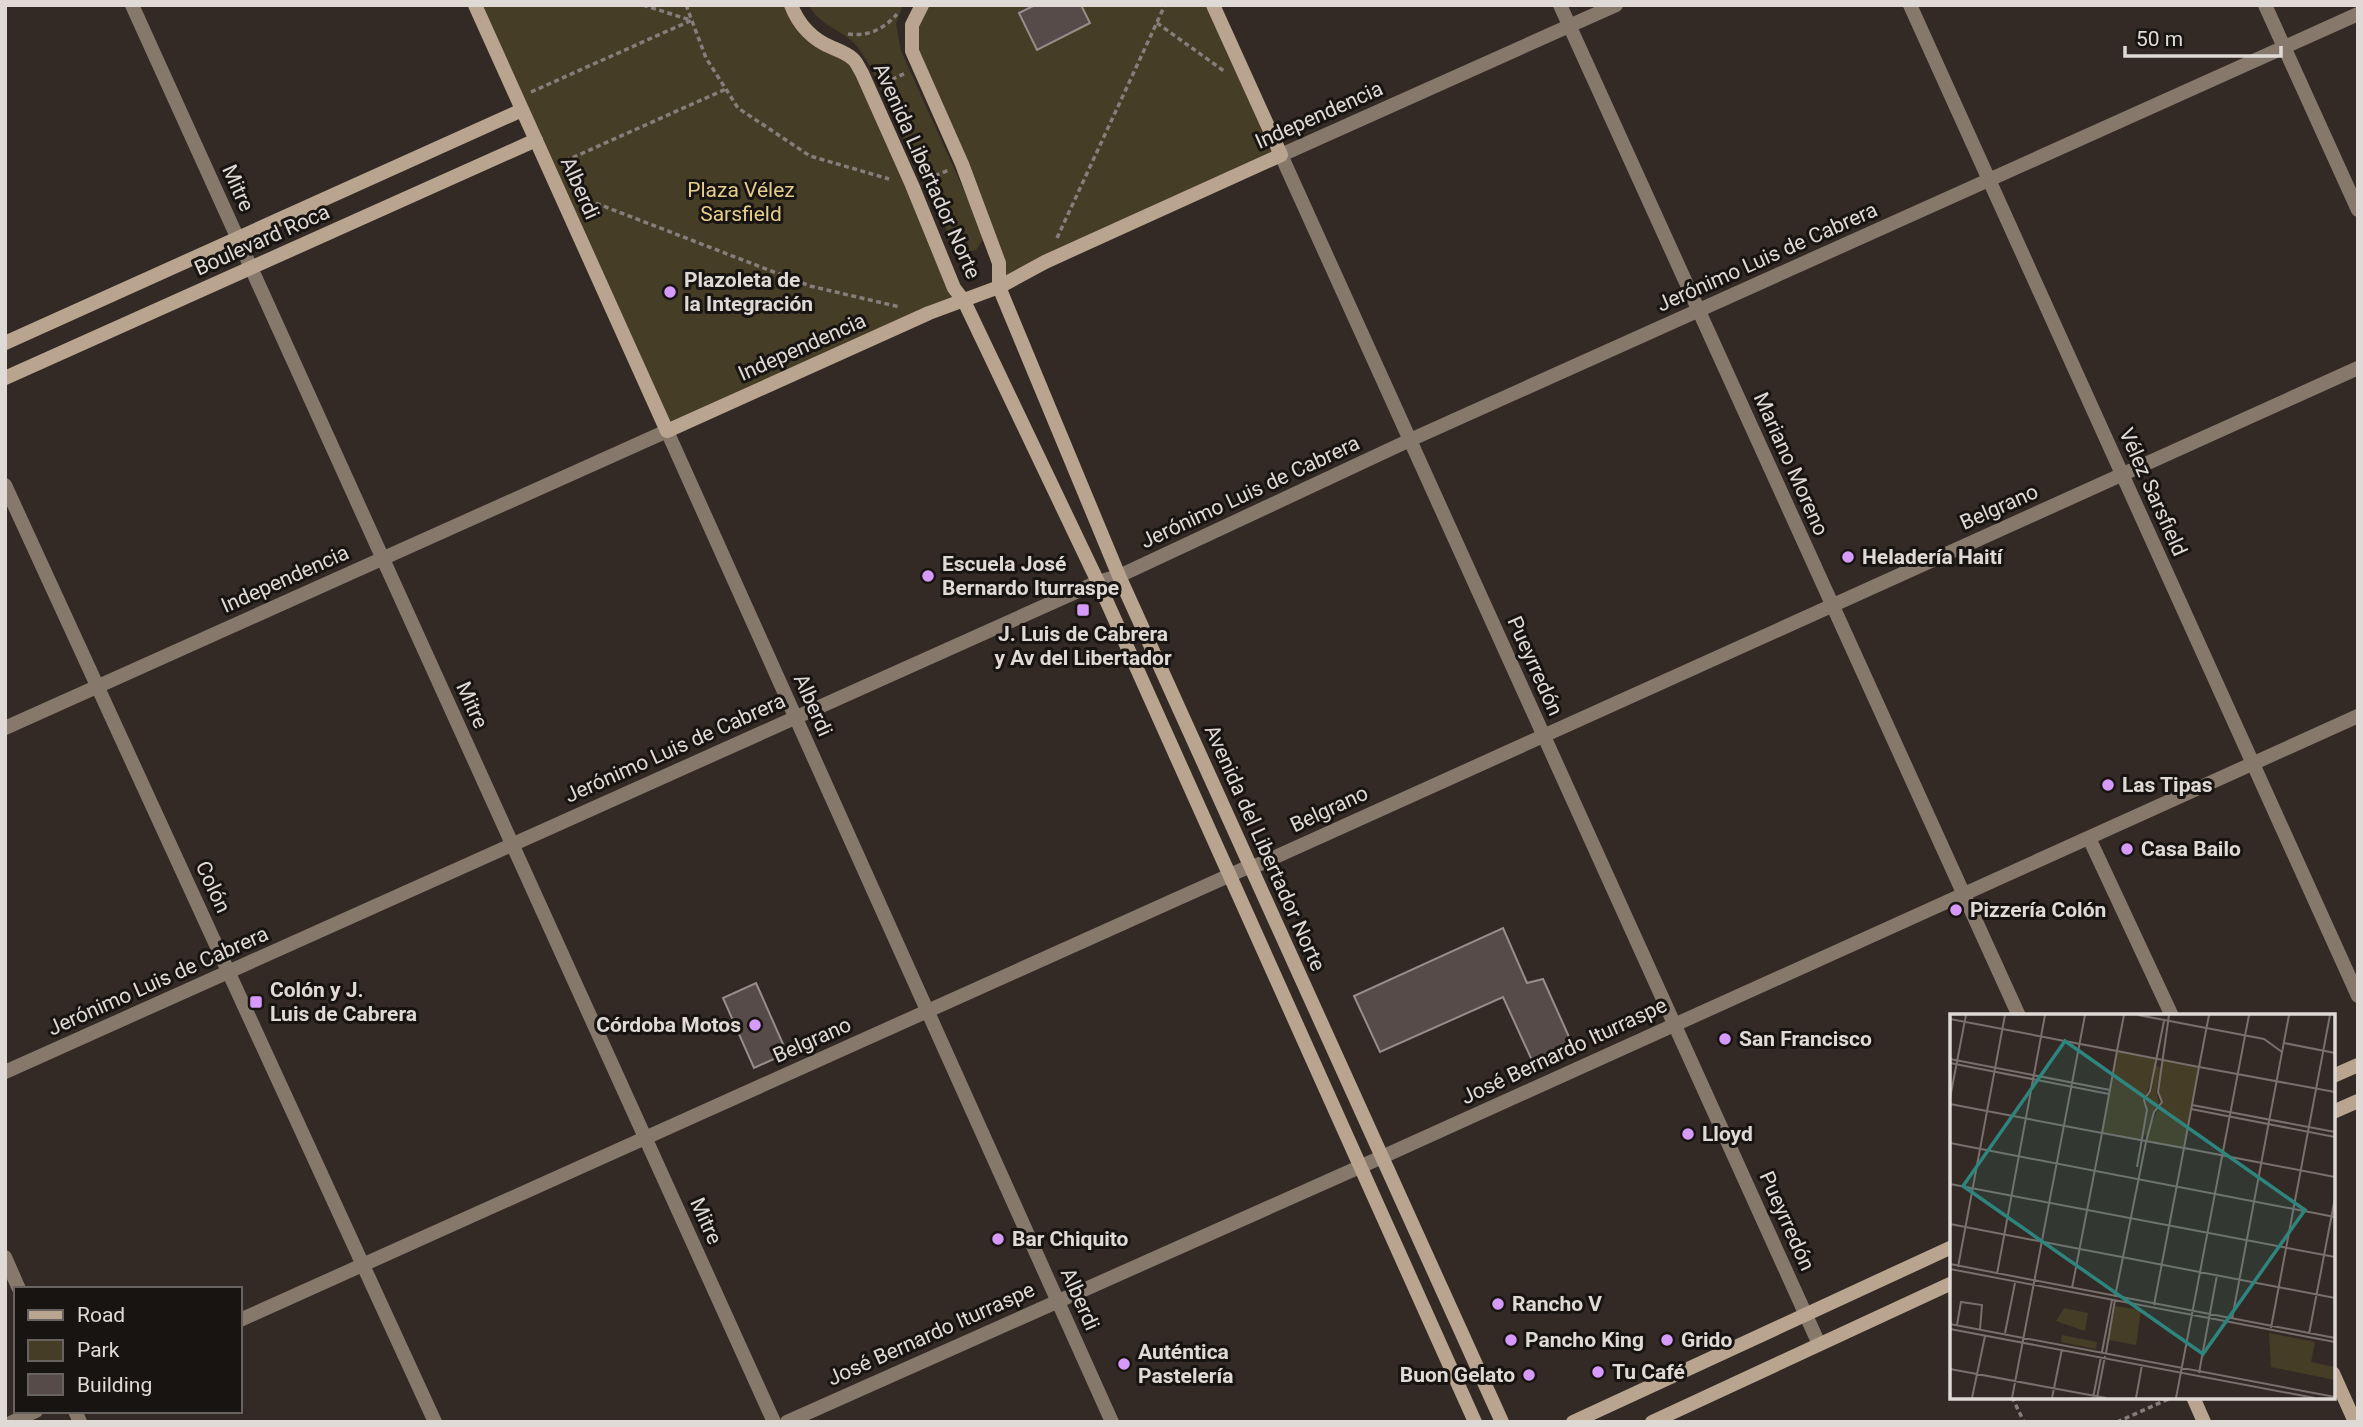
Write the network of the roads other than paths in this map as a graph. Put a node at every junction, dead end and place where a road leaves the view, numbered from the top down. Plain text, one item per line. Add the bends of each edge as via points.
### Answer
1 (132, 5) edge
2 (475, 5) edge
3 (791, 5) edge
4 (922, 5) edge
5 (1213, 5) edge
6 (1560, 5) edge
7 (1616, 5) edge
8 (1910, 5) edge
9 (2264, 5) edge
10 (2358, 14) edge
11 (1570, 26) junction
12 (2284, 47) junction
13 (520, 104) junction
14 (536, 140) junction
15 (1281, 155) junction
16 (1989, 180) junction
17 (2358, 211) edge
18 (238, 238) junction
19 (251, 268) junction
20 (999, 286) junction
21 (964, 301) junction
22 (1699, 310) junction
23 (5, 343) edge
24 (2358, 368) edge
25 (5, 378) edge
26 (667, 431) junction
27 (1410, 440) junction
28 (2122, 474) junction
29 (5, 485) edge
30 (382, 558) junction
31 (1119, 576) junction
32 (1098, 582) junction
33 (1832, 604) junction
34 (98, 686) junction
35 (2358, 716) edge
36 (795, 717) junction
37 (5, 728) edge
38 (1543, 734) junction
39 (2253, 764) junction
40 (2090, 838) junction
41 (512, 844) junction
42 (1251, 868) junction
43 (1230, 876) junction
44 (1963, 894) junction
45 (229, 972) junction
46 (2358, 996) edge
47 (927, 1011) junction
48 (2018, 1014) edge
49 (2171, 1014) edge
50 (1674, 1023) junction
51 (2358, 1066) edge
52 (5, 1072) edge
53 (2335, 1075) edge
54 (2358, 1101) edge
55 (2335, 1111) edge
56 (645, 1138) junction
57 (1382, 1157) junction
58 (1360, 1166) junction
59 (1950, 1248) edge
60 (5, 1257) edge
61 (363, 1264) junction
62 (1950, 1284) edge
63 (18, 1287) edge
64 (1058, 1300) junction
65 (1806, 1314) junction
66 (242, 1319) edge
67 (1819, 1344) junction
68 (2335, 1378) edge
69 (2194, 1399) edge
70 (32, 1413) edge
71 (12, 1422) edge
72 (435, 1422) edge
73 (774, 1422) edge
74 (787, 1422) edge
75 (1112, 1422) edge
76 (1475, 1422) edge
77 (1502, 1422) edge
78 (1573, 1422) edge
79 (1652, 1422) edge
80 (2204, 1422) edge
81 (2354, 1422) edge

1 - 18 street, Mitre
2 - 13 main road, Alberdi
3 - 21 main road, Avenida Libertador Norte via 806,31 854,60 954,288
4 - 20 main road, Avenida Libertador Norte via 912,26 912,51 999,263
5 - 15 main road, Pueyrredón
6 - 11 street, Mariano Moreno
7 - 11 street, Independencia
8 - 16 street, Vélez Sarsfield
9 - 12 street
10 - 12 street, Jerónimo Luis de Cabrera
11 - 15 street, Independencia
11 - 22 street, Mariano Moreno
12 - 16 street, Jerónimo Luis de Cabrera
12 - 17 street
13 - 14 main road, Alberdi
13 - 18 main road, Boulevard Roca
14 - 19 main road, Boulevard Roca
14 - 26 main road, Alberdi
15 - 20 main road, Independencia
15 - 27 street, Pueyrredón
16 - 22 street, Jerónimo Luis de Cabrera
16 - 28 street, Vélez Sarsfield
18 - 19 street, Mitre
18 - 23 main road, Boulevard Roca
19 - 25 main road, Boulevard Roca
19 - 30 street, Mitre
20 - 21 main road, Independencia
20 - 31 main road, Avenida del Libertador Norte
21 - 26 main road, Independencia
21 - 32 main road, Avenida del Libertador Norte
22 - 27 street, Jerónimo Luis de Cabrera
22 - 33 street, Mariano Moreno
24 - 28 street, Belgrano
26 - 30 street, Independencia
26 - 36 street, Alberdi
27 - 31 street, Jerónimo Luis de Cabrera
27 - 38 street, Pueyrredón
28 - 33 street, Belgrano
28 - 39 street, Vélez Sarsfield
29 - 34 street, Colón
30 - 34 street, Independencia
30 - 41 street, Mitre
31 - 32 street, Jerónimo Luis de Cabrera
31 - 42 main road, Avenida del Libertador Norte
32 - 36 street, Jerónimo Luis de Cabrera
32 - 43 main road, Avenida del Libertador Norte
33 - 38 street, Belgrano
33 - 44 street, Mariano Moreno
34 - 37 street, Independencia
34 - 45 street, Colón
35 - 39 street, José Bernardo Iturraspe
36 - 41 street, Jerónimo Luis de Cabrera
36 - 47 street, Alberdi
38 - 42 street, Belgrano
38 - 50 street, Pueyrredón
39 - 40 street, José Bernardo Iturraspe
39 - 46 street, Vélez Sarsfield
40 - 44 street, José Bernardo Iturraspe
40 - 49 street
41 - 45 street, Jerónimo Luis de Cabrera
41 - 56 street, Mitre
42 - 43 street, Belgrano
42 - 57 main road, Avenida del Libertador Norte
43 - 47 street, Belgrano
43 - 58 main road, Avenida del Libertador Norte
44 - 48 street, Mariano Moreno
44 - 50 street, José Bernardo Iturraspe
45 - 52 street, Jerónimo Luis de Cabrera
45 - 61 street, Colón
47 - 56 street, Belgrano
47 - 64 street, Alberdi
50 - 57 street, José Bernardo Iturraspe
50 - 65 street, Pueyrredón
51 - 53 main road
54 - 55 main road
56 - 61 street, Belgrano
56 - 73 street, Mitre
57 - 58 street, José Bernardo Iturraspe
57 - 77 main road, Avenida del Libertador Norte
58 - 64 street, José Bernardo Iturraspe
58 - 76 main road, Avenida del Libertador Norte
59 - 65 main road
60 - 63 street
61 - 66 street, Belgrano
61 - 72 street, Colón
62 - 67 main road
64 - 74 street, José Bernardo Iturraspe
64 - 75 street, Alberdi
65 - 67 street, Pueyrredón
65 - 78 main road
67 - 79 main road
68 - 81 main road
69 - 80 main road
70 - 71 street

